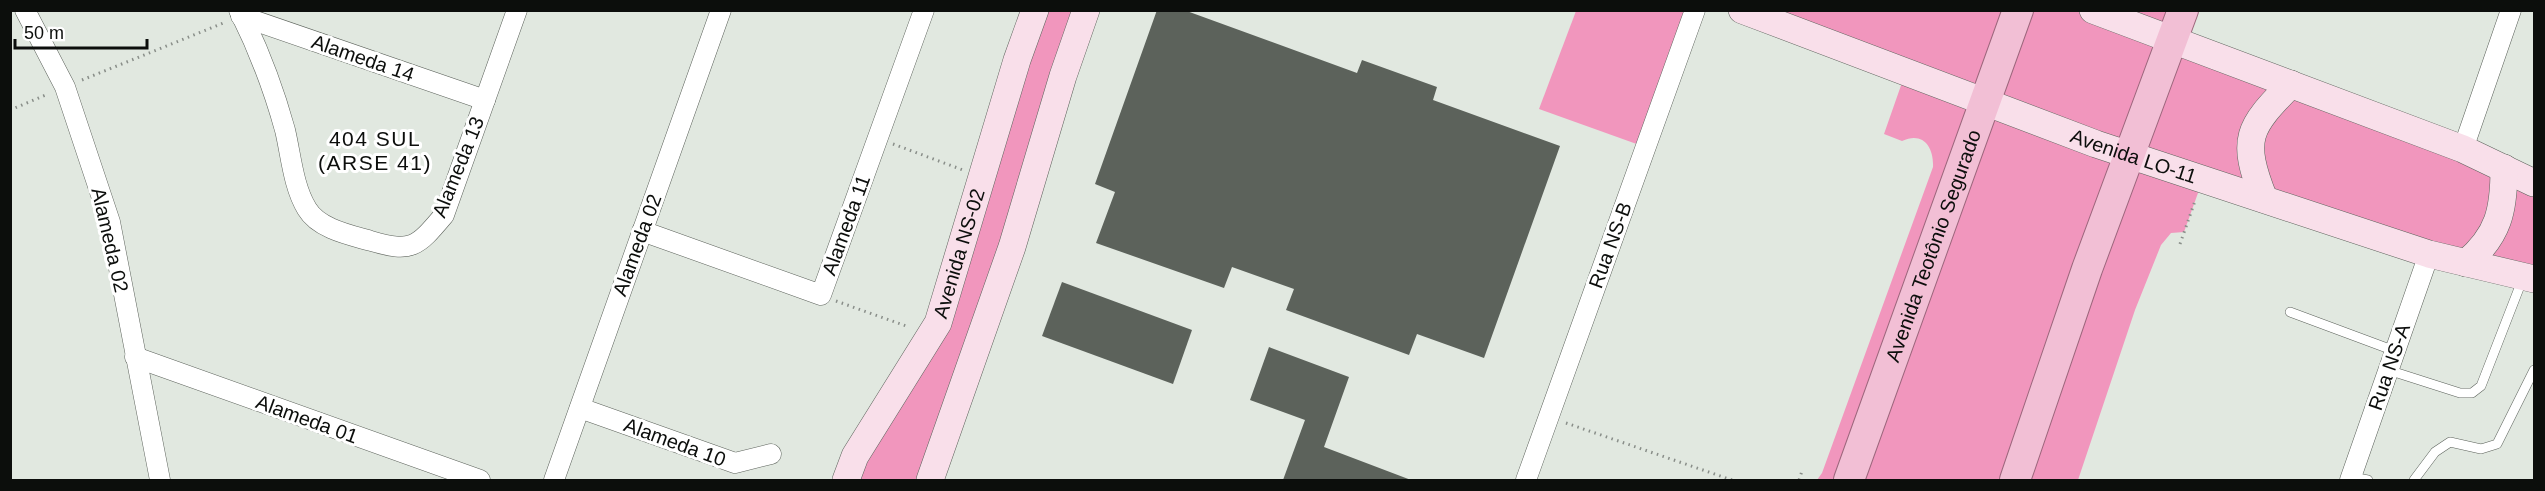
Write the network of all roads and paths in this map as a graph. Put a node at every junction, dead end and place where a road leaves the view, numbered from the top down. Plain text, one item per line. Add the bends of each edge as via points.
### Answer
1 (25, 10) edge
2 (517, 10) edge
3 (721, 10) edge
4 (924, 10) edge
5 (1035, 10) edge
6 (1086, 10) edge
7 (1695, 10) edge
8 (1742, 10) edge
9 (2018, 10) edge
10 (2093, 10) edge
11 (2183, 10) edge
12 (2511, 10) edge
13 (240, 13) edge
14 (2173, 39) junction
15 (2291, 84) junction
16 (65, 87) junction
17 (485, 100) junction
18 (1985, 103) junction
19 (10, 110) edge
20 (877, 139) junction
21 (2463, 149) junction
22 (2131, 156) junction
23 (2504, 168) junction
24 (982, 177) junction
25 (2203, 179) junction
26 (2535, 183) edge
27 (2264, 199) junction
28 (642, 231) junction
29 (2180, 244) dead end
30 (2428, 254) junction
31 (2466, 263) junction
32 (2529, 277) edge
33 (821, 295) junction
34 (2290, 312) dead end
35 (931, 335) junction
36 (2395, 351) junction
37 (135, 357) junction
38 (2388, 370) junction
39 (2535, 370) edge
40 (580, 408) junction
41 (1549, 417) junction
42 (771, 454) dead end
43 (426, 471) edge
44 (1802, 471) dead end
45 (2357, 479) edge
46 (160, 480) edge
47 (480, 480) edge
48 (554, 480) edge
49 (846, 480) edge
50 (930, 480) edge
51 (1527, 480) edge
52 (1731, 480) edge
53 (1799, 480) edge
54 (1849, 480) edge
55 (2015, 480) edge
56 (2414, 480) edge

1 - 16 street, Alameda 02
2 - 17 street, Alameda 13
3 - 28 street, Alameda 02
4 - 20 street, Alameda 11
5 - 24 street, Avenida NS-02
6 - 50 street via 1012,247
7 - 41 street, Rua NS-B
8 - 18 street, Avenida LO-11
9 - 18 main road, Avenida Teotônio Segurado
10 - 14 street
11 - 14 main road
12 - 21 street
13 - 16 path
13 - 17 street, Alameda 14
13 - 17 street, Alameda 13 via 284,128 307,210 332,229 398,249 422,240 444,215
14 - 15 street
14 - 22 main road
15 - 21 street
15 - 27 street via 2253,129 2253,163
16 - 19 path
16 - 37 street, Alameda 02 via 110,222
18 - 22 street, Avenida LO-11
18 - 54 main road, Avenida Teotônio Segurado
20 - 24 path
20 - 33 street, Alameda 11
21 - 23 street
22 - 25 street, Avenida LO-11
22 - 55 main road via 2087,269
23 - 26 street
23 - 31 street via 2498,221 2490,240
24 - 35 street, Avenida NS-02
25 - 27 street, Avenida LO-11
25 - 29 path
27 - 30 street, Avenida LO-11
28 - 33 street, Alameda 11
28 - 40 street, Alameda 02
30 - 31 street, Avenida LO-11
30 - 36 street, Rua NS-A
31 - 32 street, Avenida LO-11
32 - 38 lane via 2481,387 2472,393 2460,393
33 - 35 path
34 - 36 lane
35 - 49 street, Avenida NS-02 via 855,456
36 - 38 street, Rua NS-A
37 - 43 street, Alameda 01
37 - 46 street, Alameda 02
38 - 45 street, Rua NS-A
39 - 56 lane via 2497,444 2481,449 2450,442 2435,452
40 - 42 street, Alameda 10 via 735,463
40 - 48 street, Alameda 02
41 - 51 street, Rua NS-B
41 - 52 path
43 - 47 street, Alameda 01
44 - 53 path

